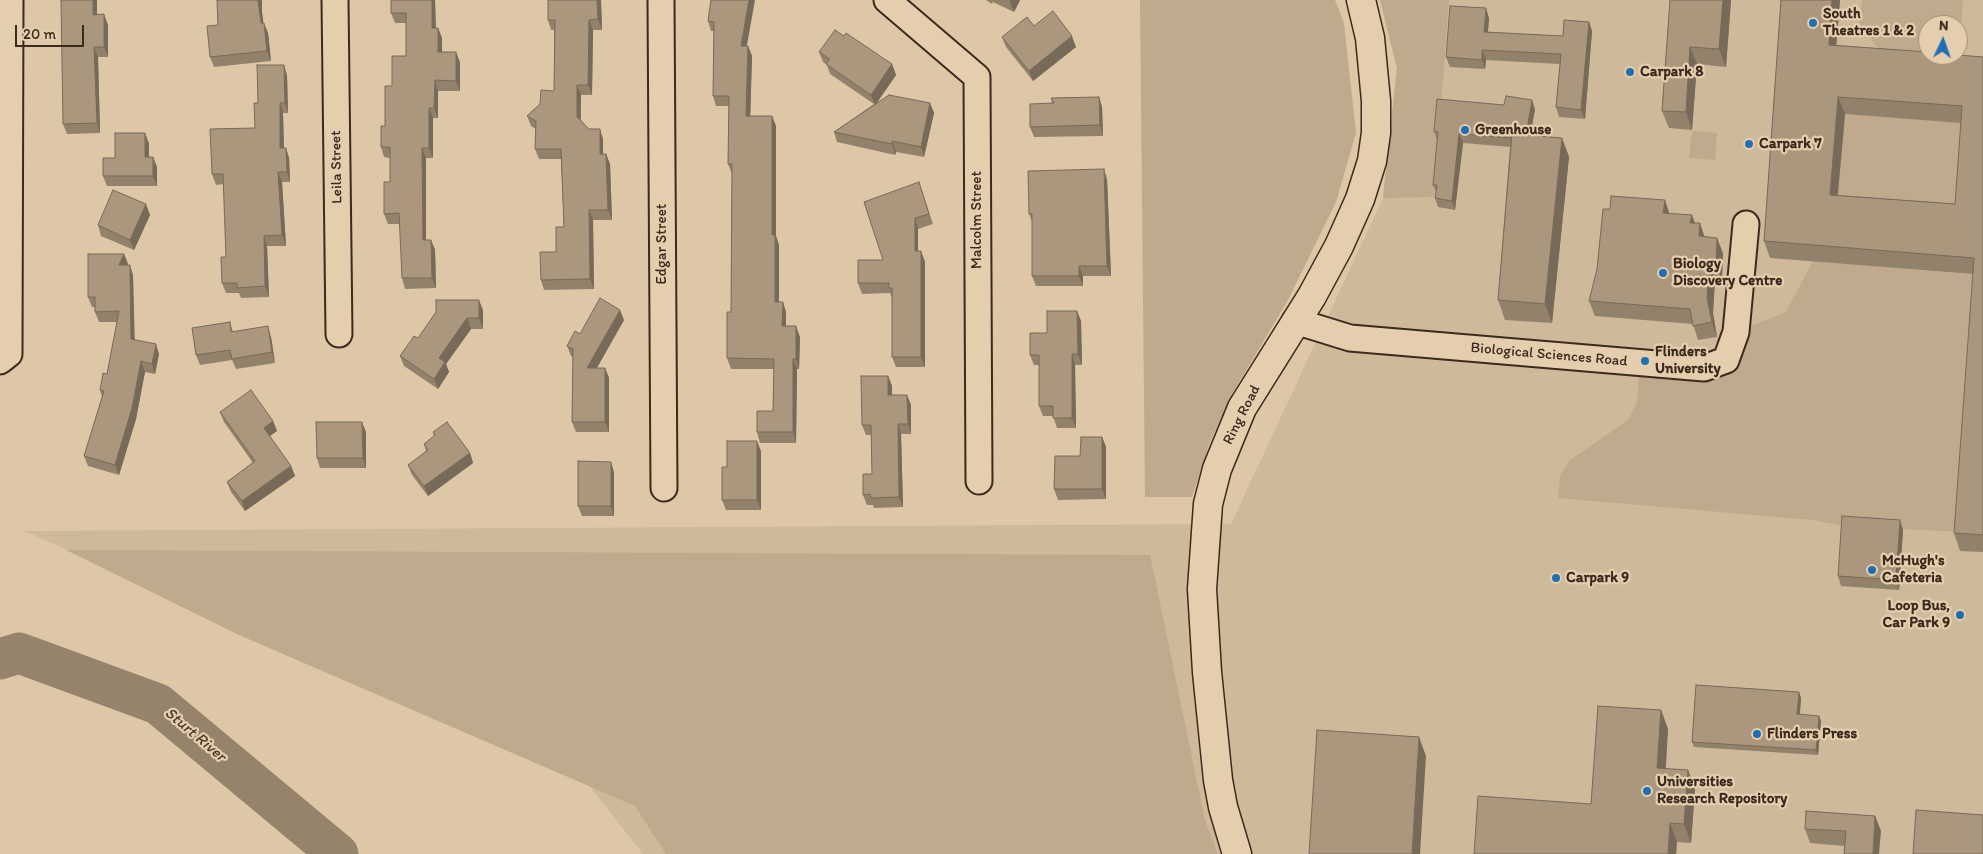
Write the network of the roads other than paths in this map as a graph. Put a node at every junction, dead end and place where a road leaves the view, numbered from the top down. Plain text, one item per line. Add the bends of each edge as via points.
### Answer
1 (10, 0) edge
2 (335, 0) edge
3 (661, 0) edge
4 (887, 0) edge
5 (1361, 0) edge
6 (5, 67) edge
7 (1746, 224) dead end
8 (1295, 321) junction
9 (339, 334) dead end
10 (0, 361) edge
11 (979, 481) dead end
12 (664, 488) dead end
13 (1237, 854) edge

1 - 6 street
2 - 9 street, Leila Street
3 - 12 street, Edgar Street
4 - 11 street, Malcolm Street via 977,77
5 - 8 street, Ring Road via 1370,38 1376,101 1372,161 1360,199 1339,246
6 - 10 street via 9,354
7 - 8 street, Biological Sciences Road via 1736,332 1726,360 1704,368 1350,338
8 - 13 street, Ring Road via 1242,408 1216,469 1208,504 1204,546 1204,626 1218,780

